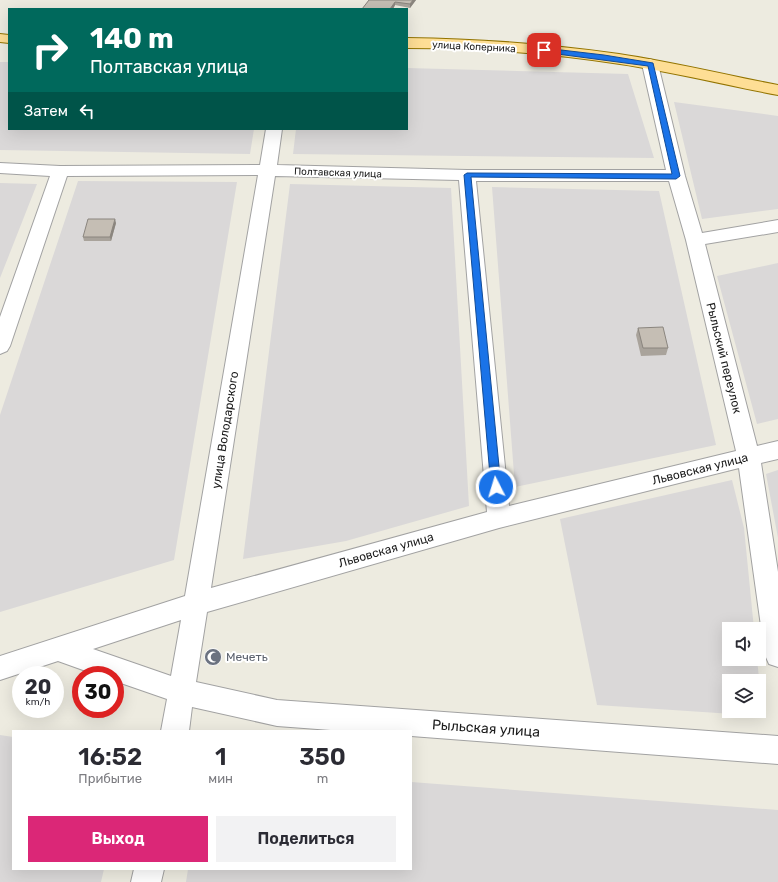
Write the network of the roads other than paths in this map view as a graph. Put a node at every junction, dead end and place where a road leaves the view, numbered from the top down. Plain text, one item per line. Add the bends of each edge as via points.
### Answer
1 (408, 43) edge
2 (650, 64) junction
3 (778, 90) edge
4 (274, 130) edge
5 (0, 168) edge
6 (268, 170) junction
7 (60, 171) junction
8 (467, 175) junction
9 (676, 176) junction
10 (778, 226) edge
11 (695, 240) junction
12 (0, 346) edge
13 (778, 450) edge
14 (749, 457) junction
15 (499, 518) junction
16 (196, 604) junction
17 (60, 650) junction
18 (778, 655) edge
19 (0, 668) edge
20 (182, 692) junction
21 (175, 730) edge
22 (778, 750) edge
23 (149, 870) edge
24 (146, 882) edge

1 - 2 main road, улица Коперника via 558,51
2 - 3 main road, улица Коперника
2 - 9 street, Рыльский переулок
4 - 6 street, улица Володарского
5 - 7 street, Полтавская улица
6 - 7 street, Полтавская улица
6 - 8 street, Полтавская улица
6 - 16 street, улица Володарского
7 - 12 street
8 - 9 street, Полтавская улица
8 - 15 street
9 - 11 street, Рыльский переулок
10 - 11 street
11 - 14 street, Рыльский переулок
13 - 14 street, Львовская улица
14 - 15 street, Львовская улица
14 - 18 street, Рыльский переулок
15 - 16 street, Львовская улица
16 - 17 street, Львовская улица
16 - 20 street, улица Володарского
17 - 19 street, Львовская улица
17 - 20 street, Рыльская улица
20 - 21 street, улица Володарского
20 - 22 street, Рыльская улица via 277,713
23 - 24 street

